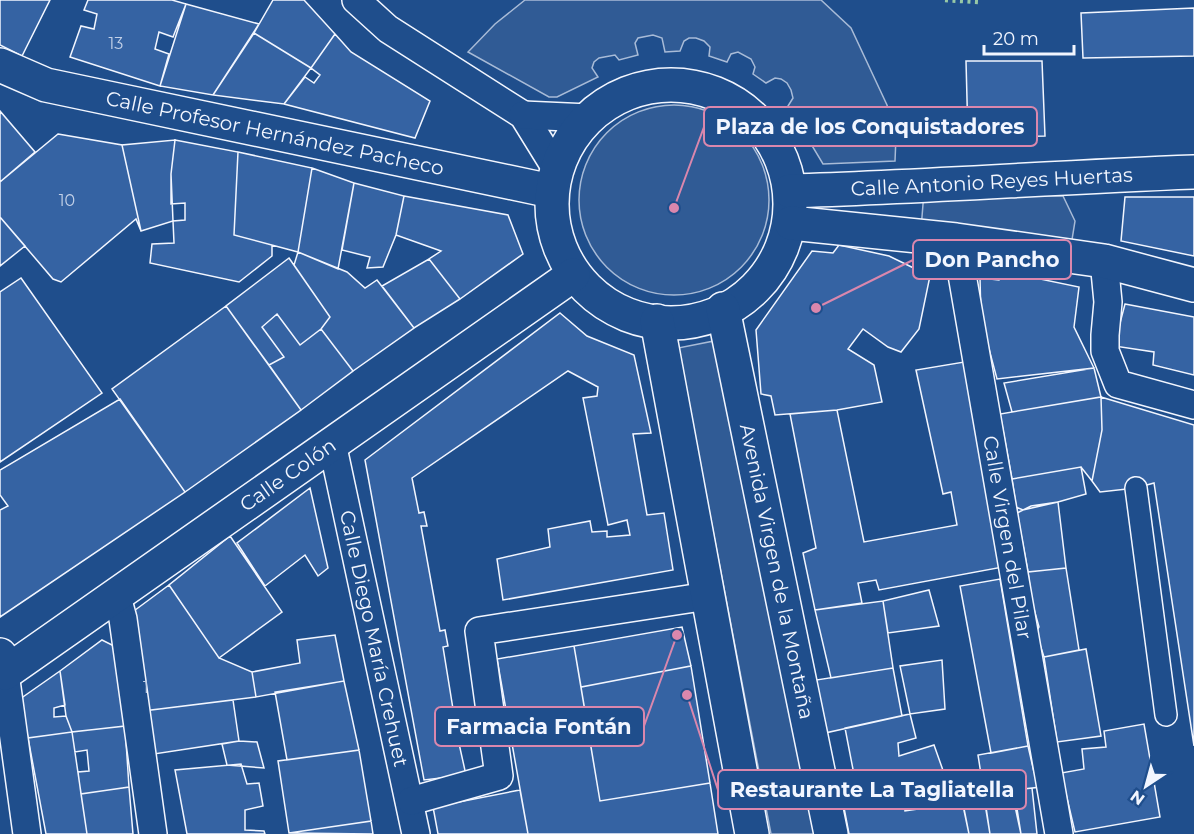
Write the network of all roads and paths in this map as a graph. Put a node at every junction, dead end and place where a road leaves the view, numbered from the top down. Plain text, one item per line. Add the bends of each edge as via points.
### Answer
1 (356, 0) edge
2 (0, 65) edge
3 (523, 115) junction
4 (589, 118) junction
5 (1194, 172) edge
6 (554, 180) junction
7 (790, 190) junction
8 (791, 223) junction
9 (956, 240) junction
10 (1104, 261) junction
11 (573, 275) junction
12 (1194, 285) edge
13 (723, 309) junction
14 (657, 321) junction
15 (1194, 405) edge
16 (332, 443) junction
17 (1136, 488) dead end
18 (116, 593) junction
19 (708, 596) junction
20 (2, 664) edge
21 (1166, 715) dead end
22 (411, 801) junction
23 (27, 834) edge
24 (153, 834) edge
25 (416, 834) edge
26 (752, 834) edge
27 (831, 834) edge
28 (1059, 834) edge

1 - 3 street via 388,29
2 - 6 main road, Calle Profesor Hernández Pacheco via 46,86
3 - 4 street
3 - 6 street
4 - 6 main road via 567,145
4 - 7 main road via 605,104 665,84 722,94 769,132 783,161
5 - 7 main road, Calle Antonio Reyes Huertas
6 - 11 main road via 550,205
7 - 8 main road
8 - 9 main road
8 - 13 main road via 778,259 764,279
9 - 10 main road
9 - 28 street, Calle Virgen del Pilar
10 - 12 main road
10 - 15 street via 1108,302 1105,351 1118,384
11 - 14 main road via 607,308
11 - 16 main road, Calle Colón
13 - 14 main road via 676,322
13 - 27 main road, Avenida Virgen de la Montaña
14 - 19 main road
16 - 18 main road, Calle Colón
16 - 22 street, Calle Diego María Crehuet
17 - 21 street
18 - 20 main road, Calle Colón
18 - 24 street via 128,649
19 - 22 street via 479,631 498,776
19 - 26 main road
20 - 23 street
22 - 25 street, Calle Diego María Crehuet

